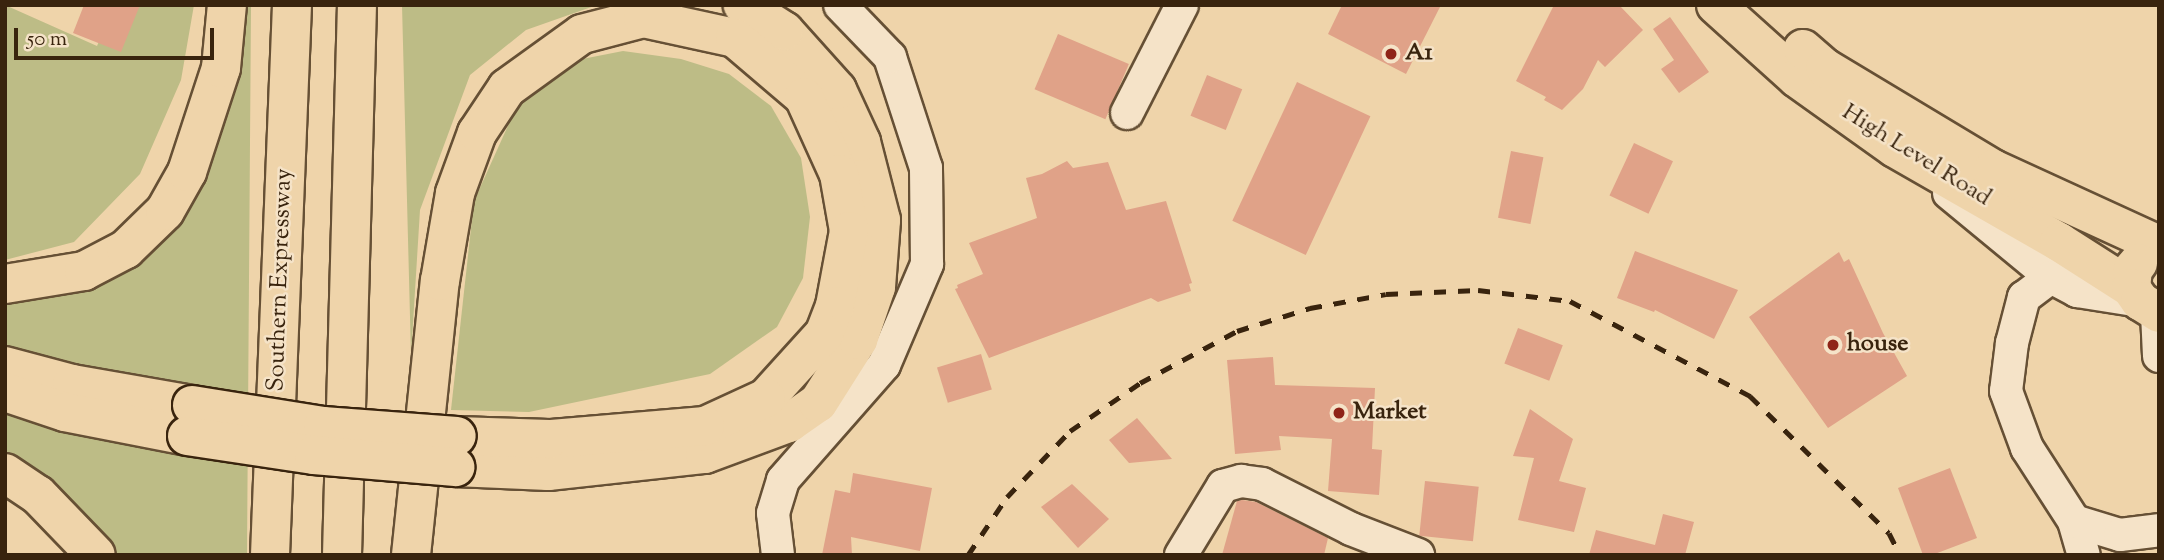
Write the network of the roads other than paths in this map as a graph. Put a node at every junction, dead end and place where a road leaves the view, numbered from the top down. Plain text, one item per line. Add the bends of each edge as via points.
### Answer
1 (227, 5) edge
2 (292, 5) edge
3 (357, 5) edge
4 (743, 5) edge
5 (840, 5) edge
6 (1182, 5) edge
7 (1716, 5) edge
8 (1751, 5) edge
9 (1127, 113) dead end
10 (1895, 148) junction
11 (2159, 247) edge
12 (2051, 277) junction
13 (5, 284) edge
14 (2152, 322) edge
15 (5, 366) edge
16 (5, 392) edge
17 (190, 421) junction
18 (456, 451) junction
19 (5, 473) edge
20 (2074, 522) junction
21 (2159, 530) edge
22 (96, 555) edge
23 (270, 555) edge
24 (342, 555) edge
25 (411, 555) edge
26 (778, 555) edge
27 (1181, 555) edge
28 (1418, 555) edge
29 (2084, 555) edge

1 - 13 highway via 221,68 187,172 164,211 126,249 84,271
2 - 23 highway, Southern Expressway
3 - 24 highway
4 - 18 highway via 784,30 837,90 861,142 881,220 876,287 859,341 818,403 789,423 705,454 548,471
5 - 26 street via 890,57 926,168 927,264 884,366 783,480 774,513
6 - 9 street
7 - 10 highway, High Level Road via 1797,78
8 - 11 highway, High Level Road via 1825,68 1993,169
10 - 12 street
10 - 14 highway, High Level Road via 2059,242
11 - 14 highway via 2133,269
12 - 14 street
12 - 20 street via 2024,297 2006,391 2027,448
15 - 17 highway
16 - 17 highway via 65,412
17 - 18 highway, bridge via 323,426
18 - 25 highway via 705,426 766,398 824,334 835,306 849,231 839,174 804,96 735,38 643,18 582,34 507,88 477,133 455,193 440,281
19 - 22 highway via 38,495
20 - 21 street via 2120,535
20 - 29 street
27 - 28 street via 1223,486 1251,481

